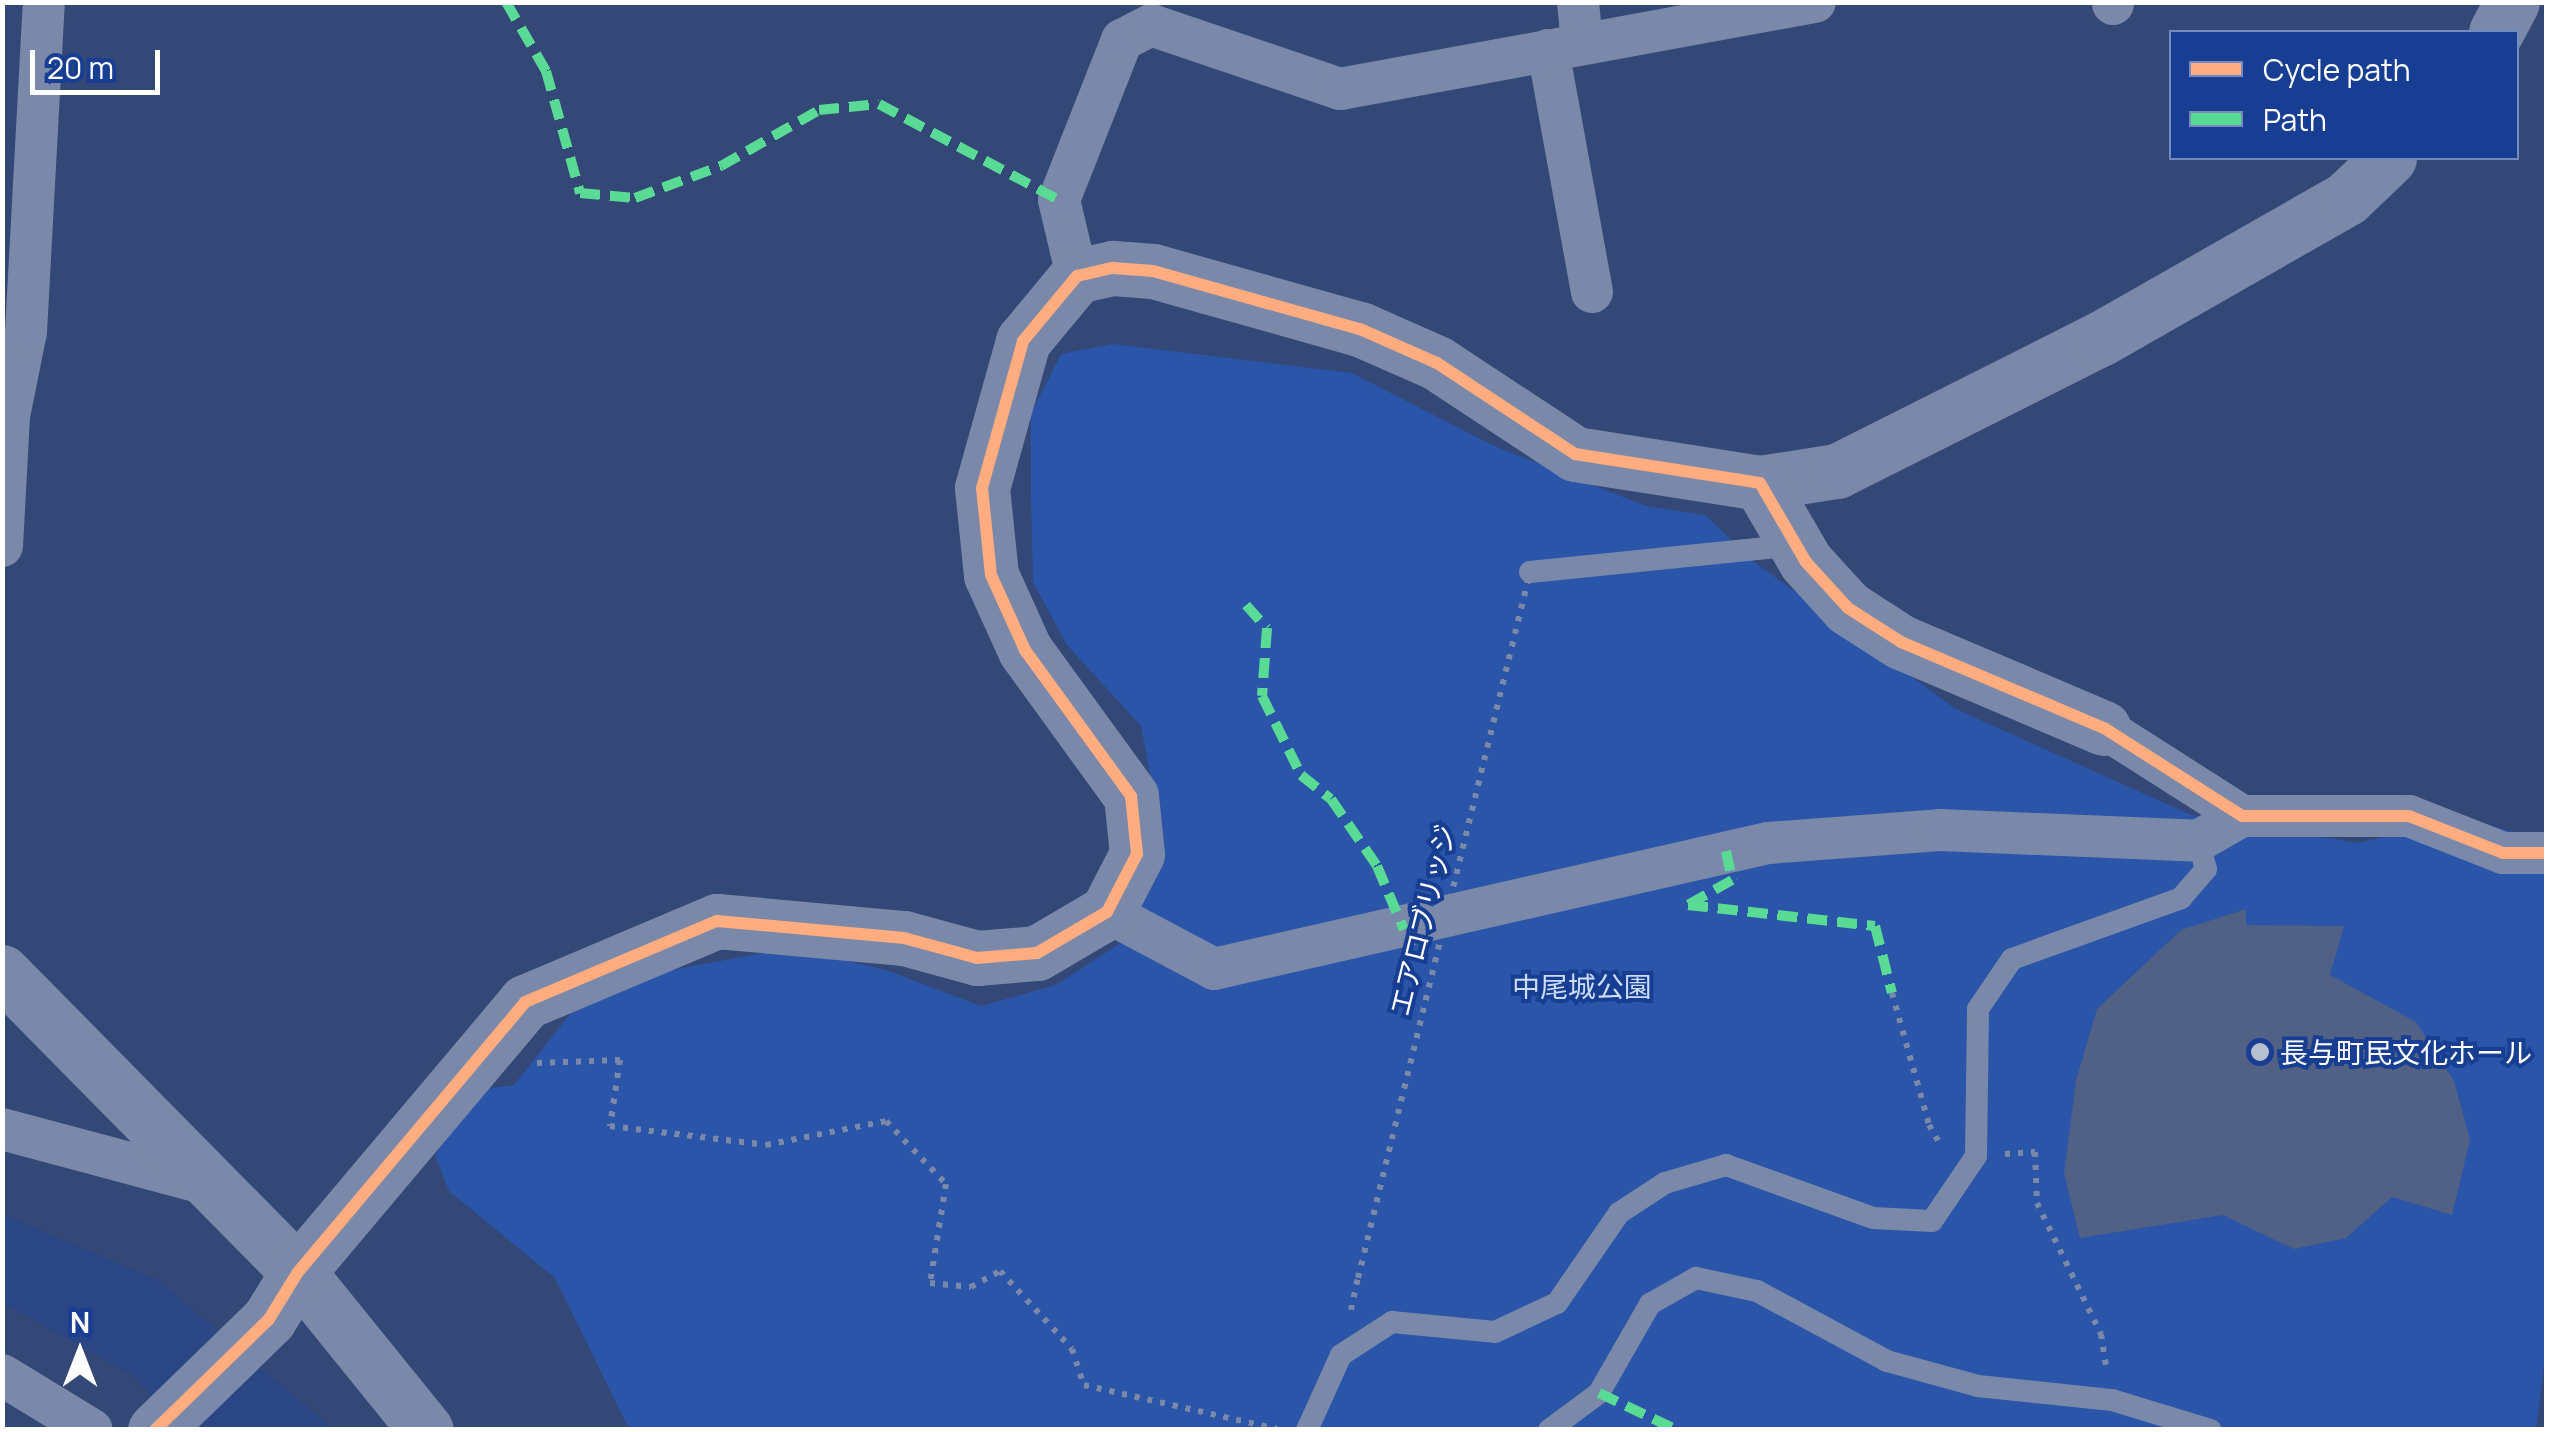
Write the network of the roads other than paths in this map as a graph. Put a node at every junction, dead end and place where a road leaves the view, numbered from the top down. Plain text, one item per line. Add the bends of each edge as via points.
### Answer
1 (44, 2) edge
2 (1814, 2) edge
3 (2512, 2) edge
4 (2497, 30) edge
5 (1569, 32) edge
6 (2387, 160) edge
7 (1077, 276) junction
8 (1592, 292) dead end
9 (6, 412) edge
10 (1760, 482) junction
11 (1795, 545) junction
12 (2, 546) edge
13 (1530, 572) road end
14 (2104, 728) joint
15 (2242, 816) junction
16 (2198, 841) junction
17 (2546, 853) edge
18 (1107, 912) junction
19 (2, 972) edge
20 (2, 1129) edge
21 (211, 1185) junction
22 (298, 1272) junction
23 (2, 1375) edge
24 (92, 1430) edge
25 (155, 1430) edge
26 (426, 1430) edge
27 (1306, 1430) edge
28 (1549, 1430) edge
29 (2211, 1430) edge

1 - 9 street via 26,332
2 - 5 street
3 - 4 street
5 - 7 street via 1340,89 1151,25 1122,40 1059,200
5 - 8 street
6 - 10 street via 2347,198 2100,339 1838,471
7 - 10 street via 1113,268 1153,270 1360,329 1437,363 1575,454
7 - 18 street via 1023,341 982,488 991,575 1025,650 1131,796 1138,854
9 - 12 street
10 - 11 street
11 - 13 lane
11 - 14 street via 1848,608 1901,642
14 - 15 street
15 - 16 street
15 - 17 street via 2409,816 2502,853
16 - 18 street via 1940,830 1768,843 1214,969
16 - 27 lane via 2206,869 2181,898 2012,958 1978,1009 1976,1156 1932,1221 1873,1218 1726,1166 1665,1184 1619,1213 1557,1303 1495,1332 1392,1322 1341,1355
18 - 22 street via 1037,954 977,958 904,938 717,921 636,950 526,1002
19 - 21 street
20 - 21 street
21 - 22 street
22 - 25 street via 269,1319
22 - 26 street
23 - 24 street
28 - 29 lane via 1599,1392 1650,1304 1696,1278 1757,1291 1888,1362 1978,1386 2112,1400

